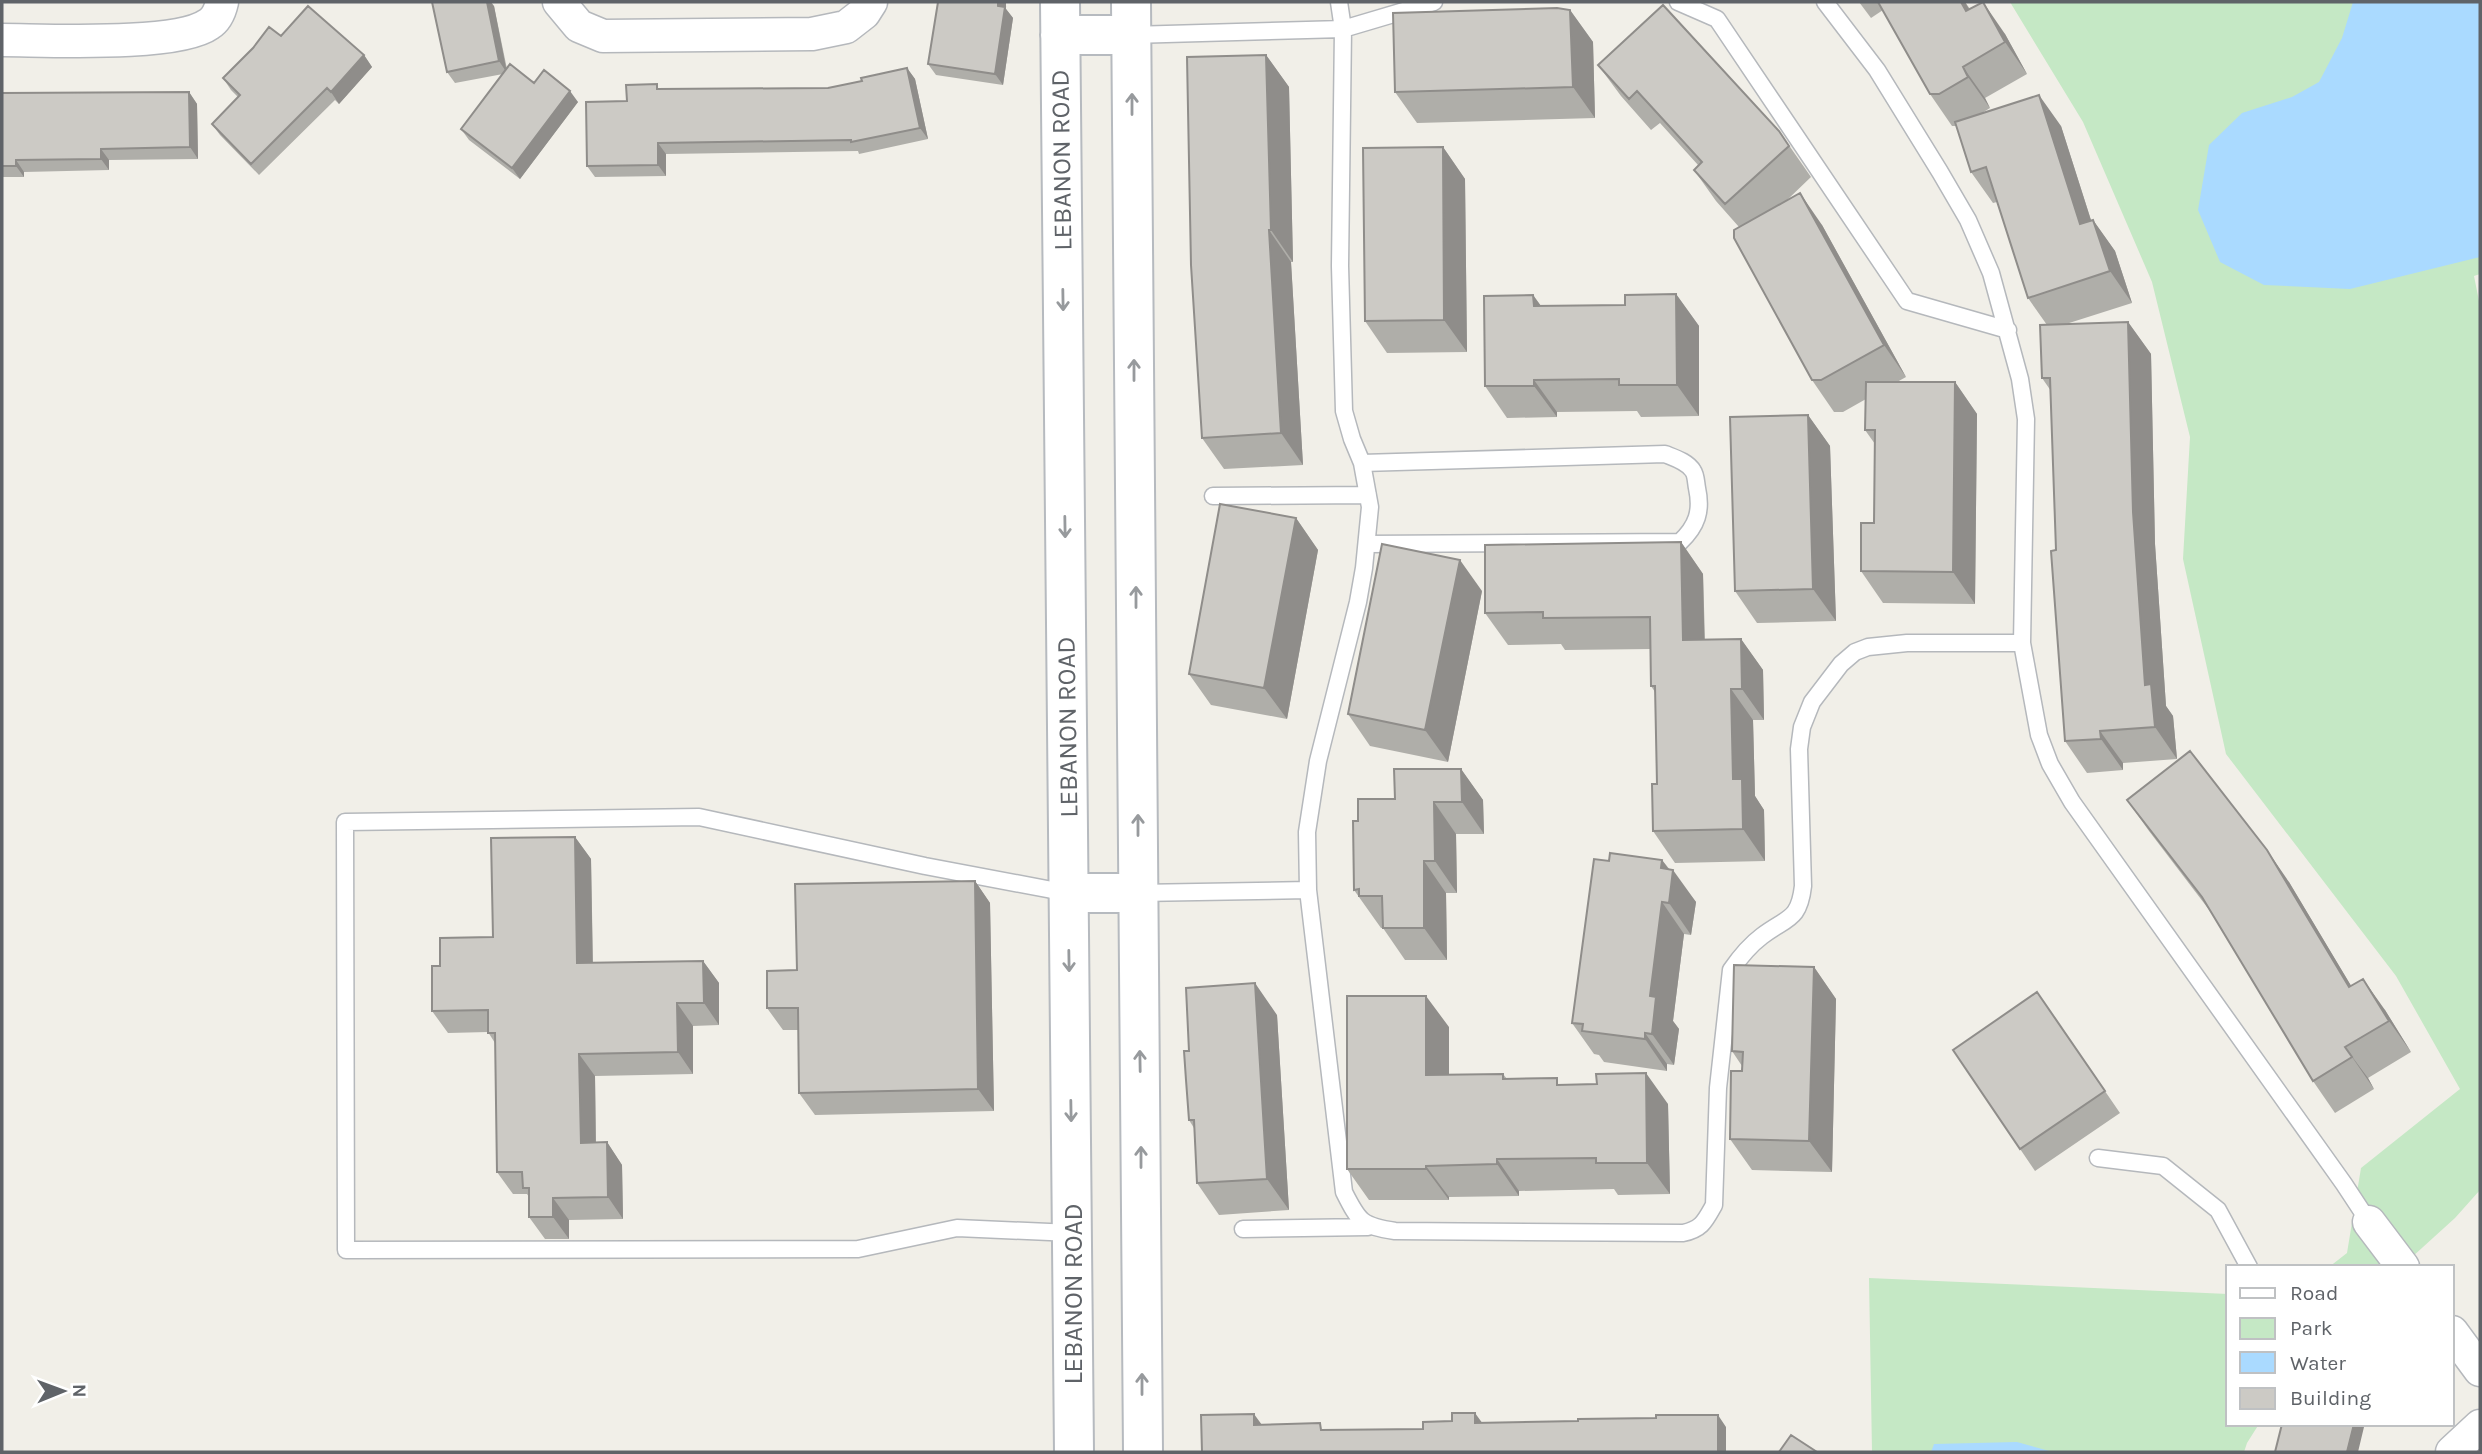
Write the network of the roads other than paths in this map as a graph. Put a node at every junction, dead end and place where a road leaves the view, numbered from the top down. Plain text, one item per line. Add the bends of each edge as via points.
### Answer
1 (559, 2) edge
2 (872, 2) edge
3 (1339, 2) edge
4 (1434, 2) edge
5 (1678, 2) edge
6 (1825, 2) edge
7 (215, 13) edge
8 (1131, 18) edge
9 (1060, 19) edge
10 (1343, 29) junction
11 (2, 40) edge
12 (2008, 330) junction
13 (1362, 463) junction
14 (1368, 495) junction
15 (1213, 496) dead end
16 (1367, 544) junction
17 (2022, 643) junction
18 (1308, 890) junction
19 (1069, 893) junction
20 (1138, 893) junction
21 (2098, 1158) dead end
22 (2369, 1222) joint
23 (1368, 1227) junction
24 (1243, 1229) dead end
25 (1072, 1233) junction
26 (2391, 1263) edge
27 (2248, 1265) edge
28 (2454, 1335) edge
29 (2480, 1370) edge
30 (2480, 1426) edge
31 (1074, 1452) edge
32 (1143, 1452) edge
33 (2452, 1452) edge

1 - 2 street via 579,26 603,36 812,34 846,27
3 - 10 lane
4 - 10 lane
5 - 12 lane via 1717,19 1907,302
6 - 12 lane via 1877,70 1968,220
7 - 11 street via 188,34
8 - 9 main road
8 - 10 lane
20 -> 8 main road
9 -> 19 main road, LEBANON ROAD
10 - 13 lane via 1340,266 1344,411
12 - 17 lane via 2026,419
13 - 14 lane
13 - 16 lane via 1665,454 1693,471 1699,496 1699,515 1680,542
14 - 15 lane
14 - 16 lane
16 - 18 lane via 1359,602 1318,761 1307,832
17 - 22 lane via 2039,735 2072,802
17 - 23 lane via 1868,647 1841,664 1812,702 1799,750 1801,905 1742,954 1731,970 1718,1088 1714,1205 1696,1230 1395,1231
18 - 20 lane
18 - 23 lane via 1344,1192
19 - 20 main road
19 -> 25 main road, LEBANON ROAD
19 - 25 lane via 699,817 345,822 346,1250 858,1249 957,1228
32 -> 20 main road
21 - 27 lane via 2163,1166 2218,1210
22 - 26 street
23 - 24 lane
25 - 31 main road, LEBANON ROAD
28 - 29 street
30 - 33 street

